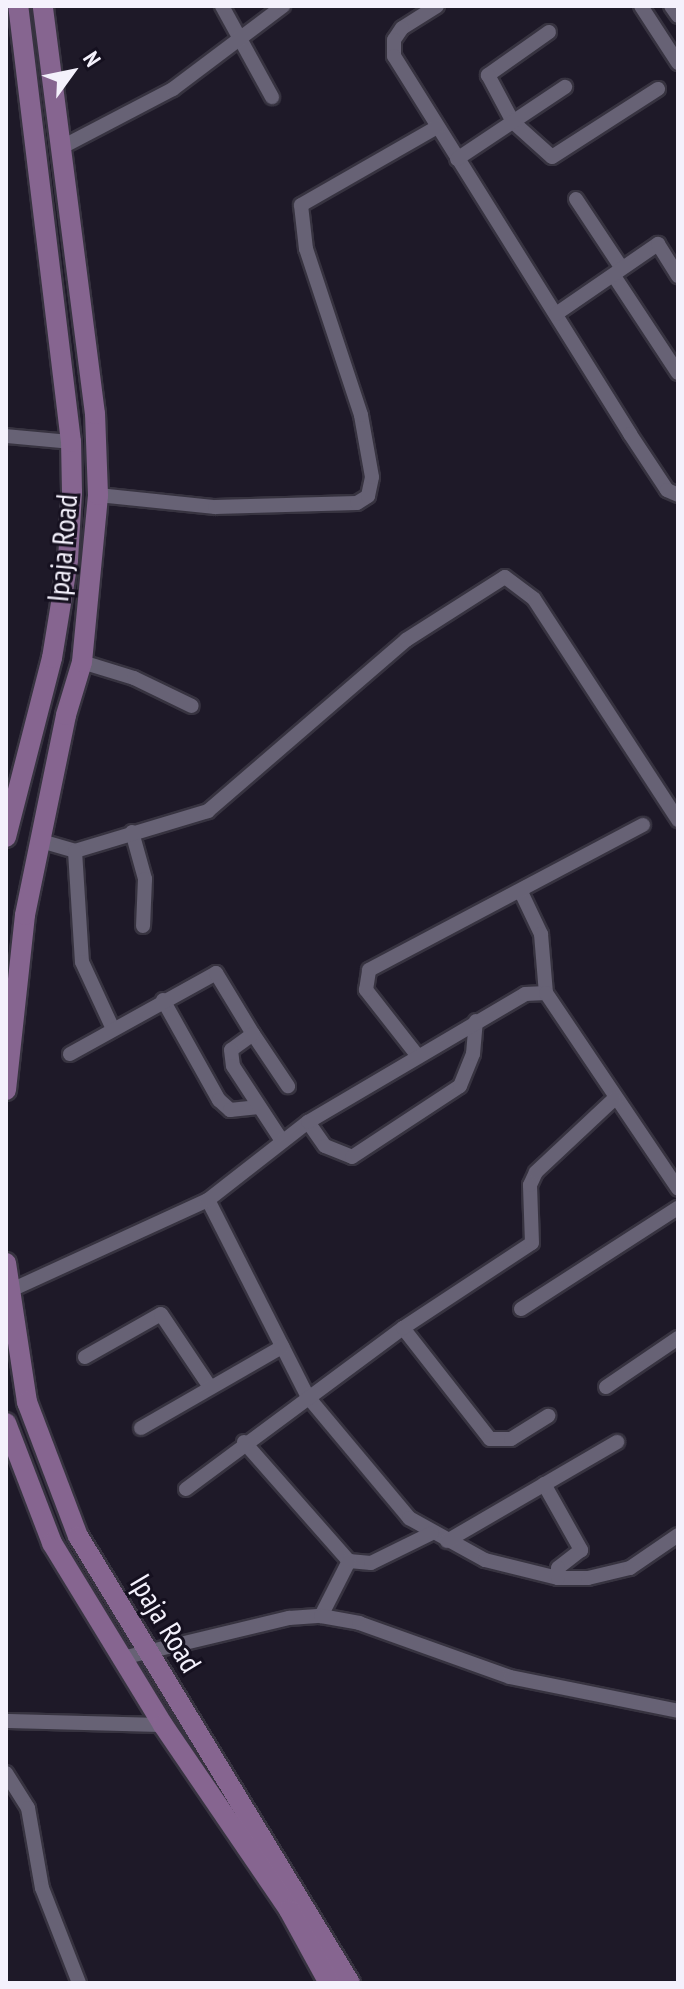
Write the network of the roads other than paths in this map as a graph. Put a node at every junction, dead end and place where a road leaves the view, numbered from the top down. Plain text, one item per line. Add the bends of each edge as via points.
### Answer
1 (18, 6) edge
2 (43, 6) edge
3 (222, 6) edge
4 (283, 6) edge
5 (437, 6) edge
6 (641, 6) edge
7 (671, 6) edge
8 (678, 16) edge
9 (549, 32) dead end
10 (239, 42) junction
11 (678, 63) edge
12 (565, 87) dead end
13 (658, 89) dead end
14 (272, 97) dead end
15 (513, 122) junction
16 (437, 127) junction
17 (62, 147) junction
18 (457, 159) junction
19 (576, 199) dead end
20 (618, 271) junction
21 (678, 276) edge
22 (556, 314) junction
23 (678, 373) edge
24 (6, 436) edge
25 (71, 442) junction
26 (98, 495) junction
27 (678, 495) edge
28 (82, 662) junction
29 (192, 706) dead end
30 (678, 820) edge
31 (643, 825) dead end
32 (132, 832) junction
33 (6, 837) edge
34 (41, 841) junction
35 (75, 851) junction
36 (521, 892) junction
37 (143, 926) dead end
38 (546, 993) junction
39 (163, 1000) junction
40 (476, 1021) junction
41 (113, 1029) junction
42 (253, 1034) junction
43 (70, 1054) dead end
44 (417, 1055) junction
45 (288, 1086) dead end
46 (6, 1090) edge
47 (614, 1099) junction
48 (259, 1107) junction
49 (308, 1122) junction
50 (282, 1141) junction
51 (678, 1189) edge
52 (208, 1200) junction
53 (678, 1208) edge
54 (6, 1263) edge
55 (9, 1291) junction
56 (521, 1309) dead end
57 (403, 1328) junction
58 (678, 1338) edge
59 (282, 1347) junction
60 (85, 1357) dead end
61 (210, 1387) junction
62 (606, 1387) dead end
63 (308, 1397) junction
64 (548, 1416) dead end
65 (6, 1423) edge
66 (141, 1428) dead end
67 (244, 1442) junction
68 (617, 1442) dead end
69 (544, 1484) junction
70 (186, 1489) dead end
71 (432, 1533) junction
72 (678, 1535) edge
73 (447, 1541) junction
74 (349, 1561) junction
75 (558, 1578) junction
76 (321, 1616) junction
77 (147, 1650) junction
78 (122, 1658) junction
79 (678, 1711) edge
80 (6, 1721) edge
81 (163, 1725) junction
82 (6, 1773) edge
83 (79, 1983) edge
84 (329, 1983) edge
85 (350, 1983) edge

1 - 25 main road, Ipaja Road
2 - 17 main road, Ipaja Road
3 - 10 street
4 - 10 street
5 - 16 street via 402,28 394,40 394,56
6 - 11 street
7 - 8 street
9 - 15 street via 488,75
10 - 14 street
10 - 17 street via 143,106
12 - 15 street
13 - 15 street via 552,157
15 - 18 street
16 - 18 street
16 - 26 street via 301,205 306,249 361,415 372,477 368,496 357,503 215,507
17 - 26 main road, Ipaja Road via 96,426
18 - 22 street
19 - 20 street
20 - 21 street via 658,244
20 - 22 street
20 - 23 street
22 - 27 street via 667,490
24 - 25 street
25 - 33 main road, Ipaja Road via 61,611
26 - 28 main road, Ipaja Road
28 - 29 street via 134,678
28 - 34 main road, Ipaja Road
30 - 32 street via 541,608 505,577 406,640 208,811
31 - 36 street
32 - 35 street
32 - 37 street via 145,879
34 - 35 street
34 - 46 main road, Ipaja Road via 21,947
35 - 41 street via 82,962
36 - 38 street via 541,934
36 - 44 street via 369,970 366,990
38 - 40 street via 525,994
38 - 47 street
39 - 41 street
39 - 42 street via 216,973
39 - 48 street via 219,1100 230,1110
40 - 44 street
40 - 49 street via 473,1054 460,1086 352,1157 325,1146
41 - 43 street
42 - 45 street
42 - 48 street via 231,1050 231,1058
44 - 49 street
47 - 51 street
47 - 57 street via 536,1172 530,1185 532,1243
48 - 50 street
49 - 50 street
50 - 52 street
52 - 55 street
52 - 59 street
53 - 56 street
54 - 55 main road, Ipaja Road
55 - 77 main road, Ipaja Road via 27,1402 59,1495
57 - 63 street
57 - 64 street via 490,1439 511,1439
58 - 62 street
59 - 61 street
59 - 63 street
60 - 61 street via 161,1314
61 - 66 street
63 - 67 street
63 - 71 street via 409,1518
65 - 78 main road, Ipaja Road via 52,1543
67 - 70 street
67 - 74 street
68 - 69 street
69 - 73 street
69 - 75 street via 581,1550 558,1568
71 - 73 street
71 - 74 street via 371,1563
72 - 75 street via 630,1568 588,1578
73 - 75 street via 522,1573
74 - 76 street
76 - 77 street via 289,1618
76 - 79 street via 359,1623 510,1677
77 - 78 street
77 - 85 main road, Ipaja Road
78 - 81 main road, Ipaja Road
80 - 81 street
81 - 84 main road, Ipaja Road via 289,1910
82 - 83 street via 28,1808 42,1888

